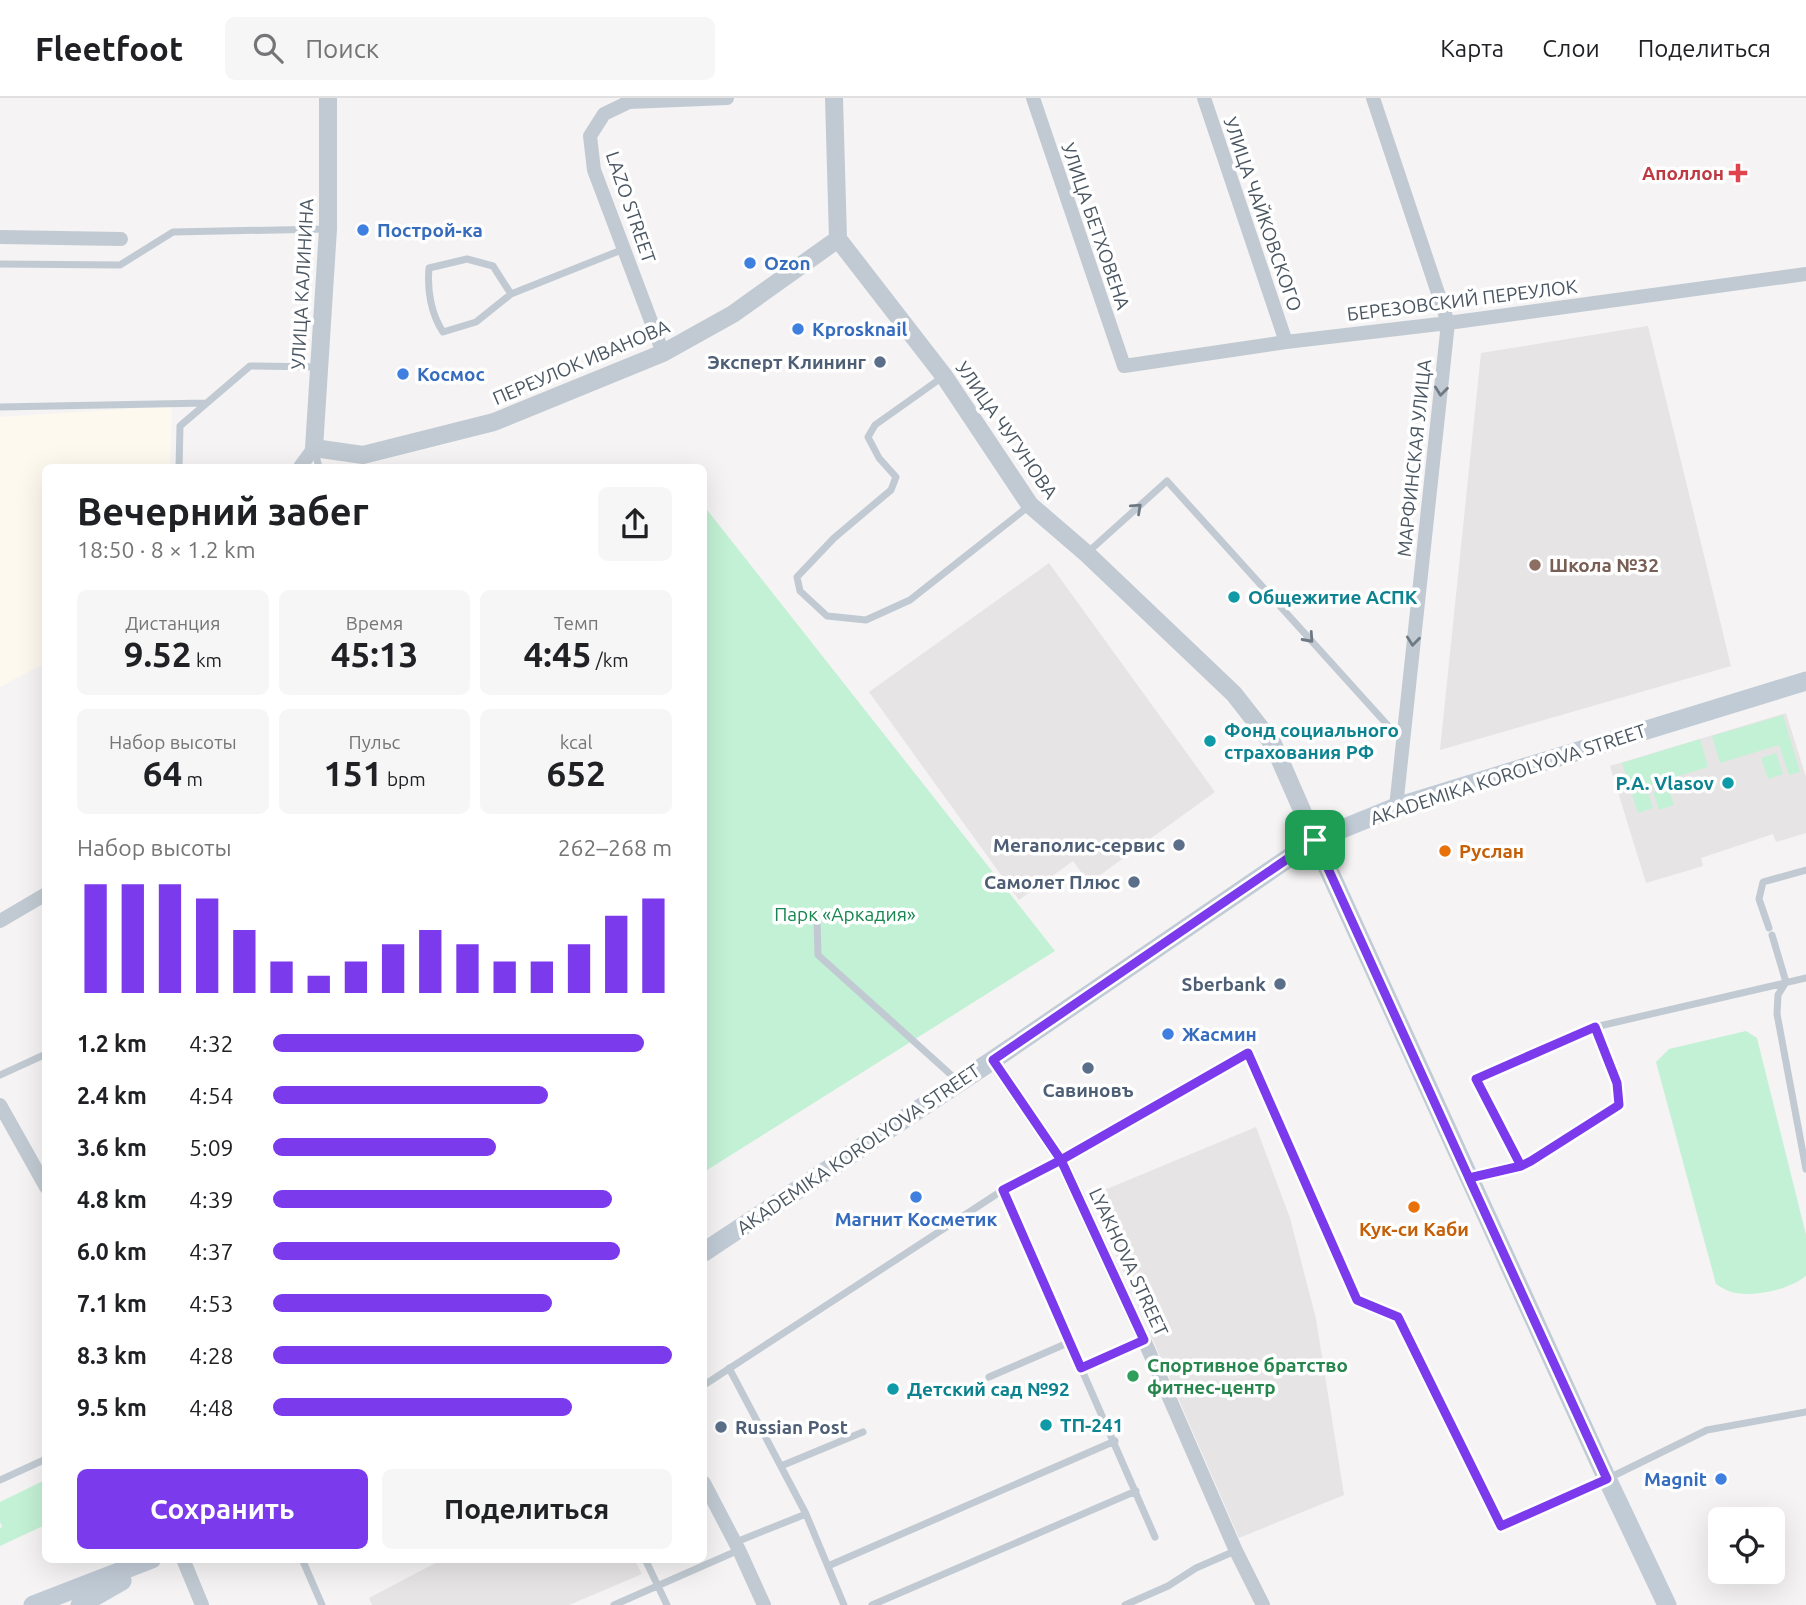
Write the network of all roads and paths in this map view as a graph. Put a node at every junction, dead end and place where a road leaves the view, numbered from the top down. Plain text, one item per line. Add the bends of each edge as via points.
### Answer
1 (328, 98) edge
2 (727, 98) edge
3 (834, 98) edge
4 (1032, 98) edge
5 (1204, 98) edge
6 (1373, 98) edge
7 (328, 229) junction
8 (0, 237) edge
9 (121, 239) dead end
10 (838, 239) junction
11 (625, 249) junction
12 (0, 264) edge
13 (1806, 274) edge
14 (511, 293) junction
15 (1448, 323) junction
16 (1286, 342) junction
17 (663, 353) junction
18 (1124, 366) joint
19 (318, 367) junction
20 (944, 376) junction
21 (207, 403) junction
22 (0, 407) edge
23 (314, 448) junction
24 (179, 464) edge
25 (302, 464) edge
26 (318, 464) edge
27 (1030, 505) junction
28 (1087, 554) junction
29 (1806, 681) edge
30 (1402, 742) junction
31 (1396, 807) junction
32 (1315, 840) junction
33 (1806, 870) edge
34 (42, 896) edge
35 (817, 919) dead end
36 (0, 921) edge
37 (1806, 978) edge
38 (1786, 982) junction
39 (1595, 1027) junction
40 (42, 1056) edge
41 (993, 1060) junction
42 (0, 1075) edge
43 (960, 1082) junction
44 (0, 1105) edge
45 (1061, 1160) junction
46 (1521, 1166) junction
47 (1806, 1169) edge
48 (1469, 1178) junction
49 (42, 1180) edge
50 (1003, 1190) junction
51 (707, 1250) edge
52 (1144, 1340) junction
53 (1070, 1342) junction
54 (729, 1368) junction
55 (1081, 1368) junction
56 (989, 1377) dead end
57 (707, 1383) edge
58 (1806, 1412) edge
59 (863, 1432) dead end
60 (1115, 1441) junction
61 (42, 1461) edge
62 (781, 1466) junction
63 (1607, 1479) junction
64 (0, 1480) edge
65 (707, 1489) edge
66 (1136, 1491) junction
67 (806, 1514) junction
68 (1155, 1537) dead end
69 (738, 1546) junction
70 (1236, 1551) junction
71 (707, 1561) edge
72 (142, 1563) edge
73 (154, 1563) edge
74 (185, 1563) edge
75 (304, 1563) edge
76 (647, 1563) edge
77 (704, 1563) edge
78 (828, 1566) junction
79 (659, 1585) junction
80 (33, 1605) edge
81 (80, 1605) edge
82 (202, 1605) edge
83 (322, 1605) edge
84 (614, 1605) edge
85 (667, 1605) edge
86 (764, 1605) edge
87 (844, 1605) edge
88 (872, 1605) edge
89 (1125, 1605) edge
90 (1263, 1605) edge
91 (1667, 1605) edge

1 - 7 street, УЛИЦА КАЛИНИНА
2 - 11 street, LAZO STREET via 629,102 604,114 590,136 594,170
3 - 10 street
4 - 18 street, УЛИЦА БЕТХОВЕНА
5 - 16 street, УЛИЦА ЧАЙКОВСКОГО
6 - 15 street
7 - 12 lane via 173,232 120,265
7 - 19 street, УЛИЦА КАЛИНИНА
8 - 9 street
10 - 17 street, ПЕРЕУЛОК ИВАНОВА via 733,314
10 - 20 street, УЛИЦА ЧУГУНОВА
11 - 14 lane
11 - 17 street, LAZO STREET
13 - 15 street, БЕРЕЗОВСКИЙ ПЕРЕУЛОК
14 - 14 lane via 476,323 443,332 435,320 429,268 467,259 493,266
15 - 16 street, БЕРЕЗОВСКИЙ ПЕРЕУЛОК
15 -> 30 street, МАРФИНСКАЯ УЛИЦА
16 - 18 street, БЕРЕЗОВСКИЙ ПЕРЕУЛОК
17 - 23 street, ПЕРЕУЛОК ИВАНОВА via 494,422 363,455
19 - 21 lane via 250,366
19 - 23 street, УЛИЦА КАЛИНИНА
20 - 27 street, УЛИЦА ЧУГУНОВА
20 - 27 lane via 875,425 868,437 896,477 891,490 797,577 800,591 827,616 866,620 910,600
21 - 22 lane
21 - 24 lane via 180,426
23 - 25 street
23 - 26 lane
27 - 28 street, УЛИЦА ЧУГУНОВА
28 -> 30 lane via 1167,481
28 - 32 street, УЛИЦА ЧУГУНОВА via 1234,694 1273,744
29 - 31 main road, AKADEMIKA KOROLYOVA STREET
30 - 31 street, МАРФИНСКАЯ УЛИЦА
31 - 32 main road, AKADEMIKA KOROLYOVA STREET
32 - 41 main road, AKADEMIKA KOROLYOVA STREET
32 - 48 main road
33 - 38 lane via 1763,882 1759,899
34 - 36 street
35 - 43 lane via 818,955
37 - 38 lane
38 - 39 lane
38 - 47 lane via 1777,1014
39 - 46 lane via 1617,1083 1619,1105
39 - 46 lane via 1476,1079
40 - 42 lane
41 - 43 main road, AKADEMIKA KOROLYOVA STREET
41 - 45 street, LYAKHOVA STREET
43 - 51 main road, AKADEMIKA KOROLYOVA STREET
44 - 49 street
45 - 50 lane
45 - 52 street, LYAKHOVA STREET
45 - 63 lane via 1248,1053 1357,1300 1398,1317 1501,1526
46 - 48 lane
48 - 63 main road
50 - 53 lane
50 - 54 lane
52 - 55 lane
52 - 70 street, LYAKHOVA STREET
53 - 55 lane
53 - 56 lane
54 - 57 lane
54 - 62 lane
55 - 60 lane
58 - 63 lane via 1707,1430
59 - 62 lane
60 - 66 lane
60 - 78 lane
61 - 64 lane
62 - 67 lane
63 - 91 main road
65 - 69 street
66 - 68 lane
66 - 88 lane
67 - 69 lane
67 - 78 lane
69 - 71 lane
69 - 86 street
70 - 89 lane
70 - 90 street, LYAKHOVA STREET
72 - 80 main road
73 - 81 main road
74 - 82 street
75 - 83 lane
76 - 79 lane
77 - 79 lane
78 - 87 lane
79 - 84 lane
79 - 85 lane

